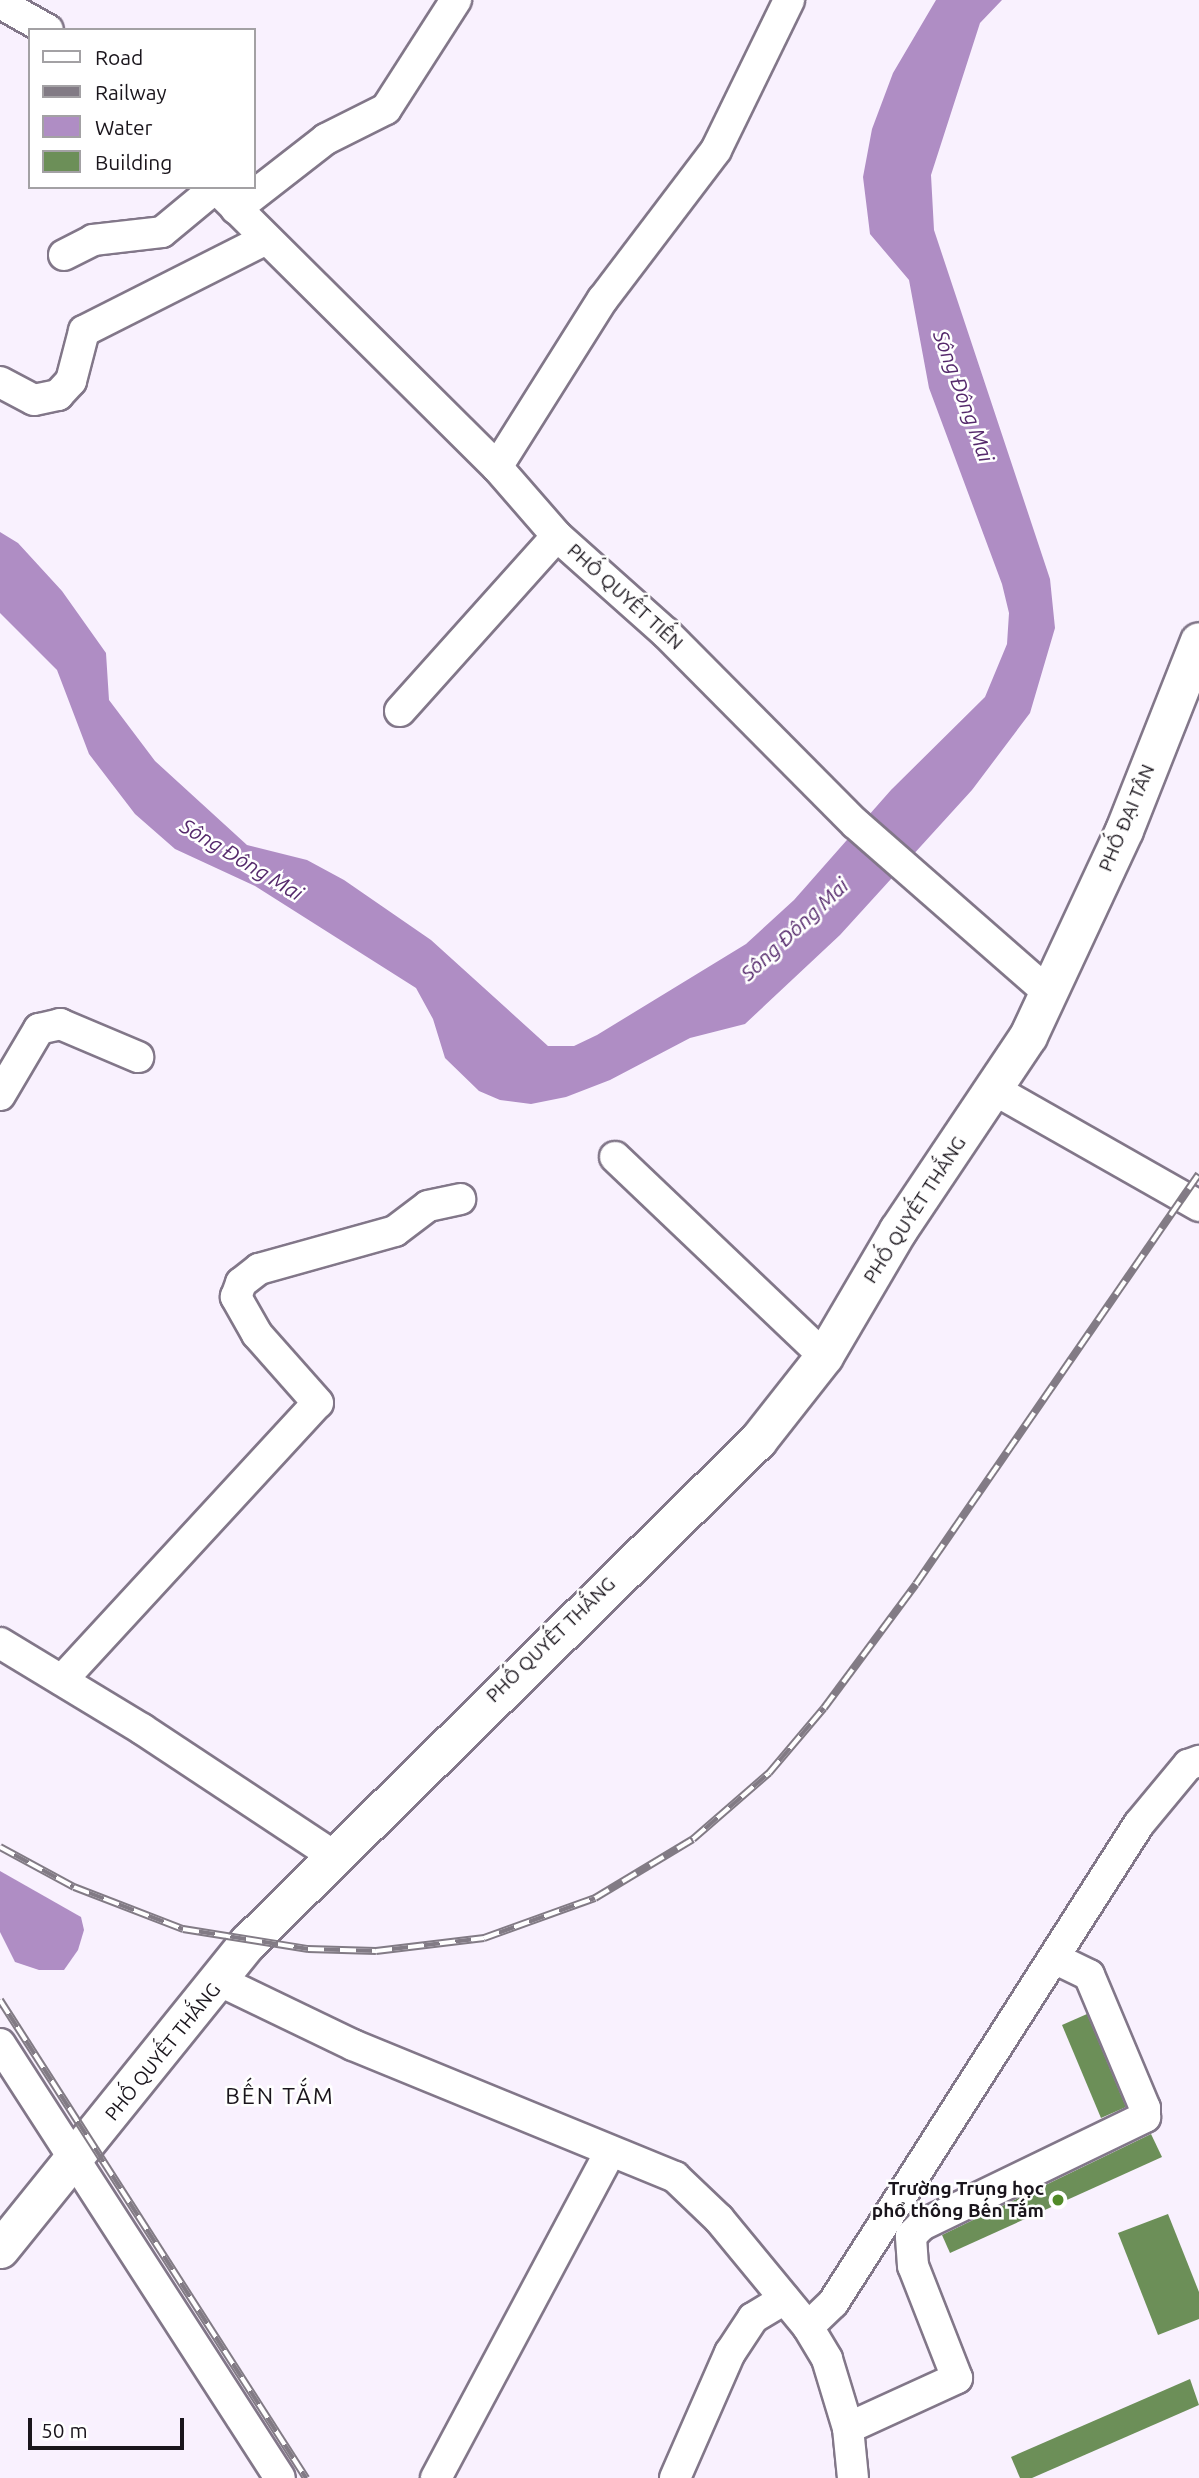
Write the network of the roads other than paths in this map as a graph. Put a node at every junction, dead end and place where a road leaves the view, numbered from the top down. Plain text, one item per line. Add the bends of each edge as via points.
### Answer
1 (456, 0) edge
2 (789, 0) edge
3 (0, 3) edge
4 (44, 28) edge
5 (213, 189) edge
6 (217, 189) edge
7 (236, 209) junction
8 (266, 239) junction
9 (64, 255) dead end
10 (0, 382) edge
11 (497, 467) junction
12 (556, 536) junction
13 (1199, 641) edge
14 (400, 711) dead end
15 (1049, 993) junction
16 (138, 1057) dead end
17 (995, 1090) junction
18 (0, 1095) edge
19 (615, 1157) dead end
20 (460, 1199) dead end
21 (1199, 1206) edge
22 (824, 1356) junction
23 (0, 1643) edge
24 (62, 1680) junction
25 (1199, 1761) edge
26 (334, 1856) junction
27 (1054, 1958) junction
28 (220, 1981) junction
29 (0, 2044) edge
30 (610, 2152) junction
31 (73, 2162) junction
32 (0, 2249) edge
33 (785, 2299) junction
34 (808, 2327) junction
35 (848, 2428) junction
36 (280, 2478) edge
37 (436, 2478) edge
38 (675, 2478) edge
39 (853, 2478) edge

1 - 7 street via 386,109 326,139
2 - 11 street via 716,150 603,299
3 - 4 street
5 - 9 street via 162,232 93,240
6 - 7 street, PHỐ QUYẾT TIẾN
7 - 8 street, PHỐ QUYẾT TIẾN
8 - 10 street via 84,331 71,381 58,395 34,400
8 - 11 street, PHỐ QUYẾT TIẾN
11 - 12 street, PHỐ QUYẾT TIẾN
12 - 14 street
12 - 15 street, PHỐ QUYẾT TIẾN via 666,633 856,824
13 - 15 main road, PHỐ ĐẠI TÂN via 1124,830
15 - 17 main road, PHỐ QUYẾT THẮNG
16 - 18 street via 61,1024 39,1029
17 - 21 street
17 - 22 main road, PHỐ QUYẾT THẮNG via 898,1230
19 - 22 street
20 - 24 street via 428,1206 413,1221 371,1239 259,1269 241,1283 236,1297 251,1325 317,1402
22 - 26 main road, PHỐ QUYẾT THẮNG via 758,1440
23 - 24 street
24 - 26 street
25 - 27 street via 1188,1765 1139,1824
26 - 28 main road, PHỐ QUYẾT THẮNG via 248,1942
27 - 34 street via 833,2302
27 - 35 street via 1089,1975 1145,2108 1144,2116 922,2225 911,2236 913,2266 957,2378
28 - 30 street via 353,2045
28 - 31 main road, PHỐ QUYẾT THẮNG
29 - 31 street
30 - 33 street via 675,2177 719,2219
30 - 37 street
31 - 32 main road, PHỐ QUYẾT THẮNG
31 - 36 street
33 - 34 street
33 - 38 street via 754,2318 730,2353
34 - 35 street via 827,2359
35 - 39 street

